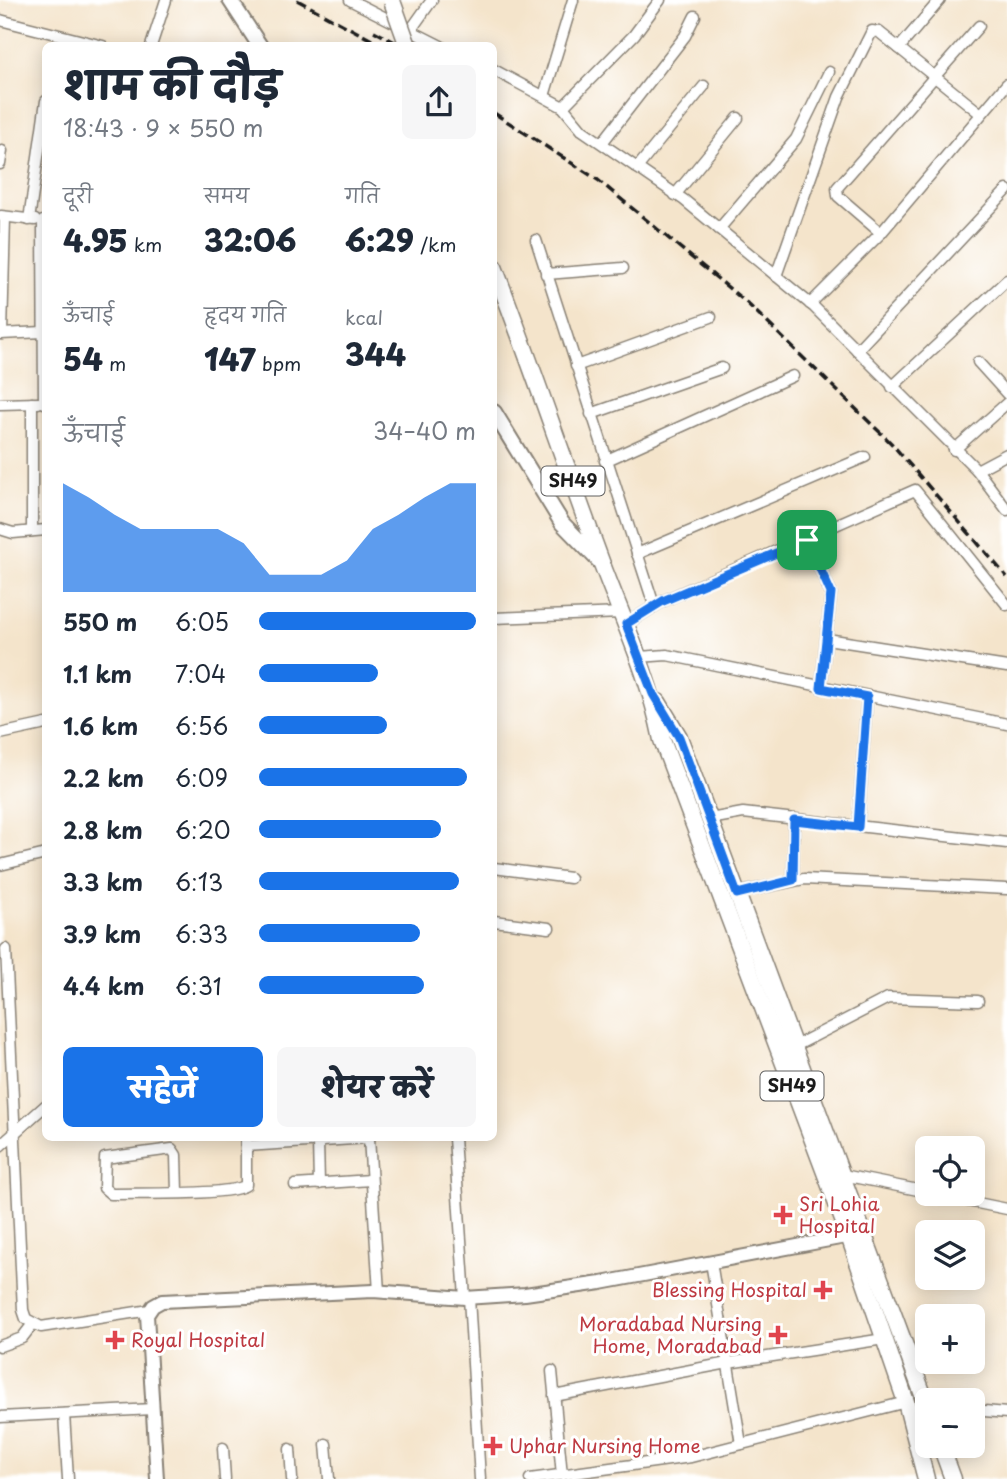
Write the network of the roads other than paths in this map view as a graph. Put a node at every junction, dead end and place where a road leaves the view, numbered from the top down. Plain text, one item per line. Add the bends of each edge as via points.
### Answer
1 (166, 0) edge
2 (230, 0) edge
3 (350, 0) edge
4 (432, 0) edge
5 (573, 0) edge
6 (660, 0) edge
7 (940, 0) edge
8 (391, 1) edge
9 (695, 16) dead end
10 (0, 20) edge
11 (979, 26) dead end
12 (409, 38) edge
13 (87, 42) edge
14 (152, 42) edge
15 (257, 42) edge
16 (899, 48) junction
17 (497, 72) edge
18 (829, 72) dead end
19 (934, 76) junction
20 (1007, 84) edge
21 (704, 86) dead end
22 (544, 96) junction
23 (566, 110) junction
24 (981, 114) junction
25 (738, 118) dead end
26 (42, 129) edge
27 (602, 143) junction
28 (2, 150) dead end
29 (0, 164) edge
30 (637, 168) junction
31 (1007, 190) edge
32 (676, 195) junction
33 (3, 216) edge
34 (29, 220) junction
35 (42, 222) edge
36 (719, 229) junction
37 (881, 233) junction
38 (536, 240) dead end
39 (623, 268) dead end
40 (546, 274) junction
41 (497, 275) edge
42 (776, 275) junction
43 (1007, 280) edge
44 (810, 304) junction
45 (711, 317) dead end
46 (42, 332) edge
47 (1, 334) edge
48 (857, 351) junction
49 (978, 362) dead end
50 (576, 366) junction
51 (722, 368) dead end
52 (793, 376) dead end
53 (892, 387) junction
54 (1007, 394) edge
55 (32, 403) junction
56 (42, 403) edge
57 (1007, 403) edge
58 (0, 404) edge
59 (591, 414) junction
60 (497, 417) edge
61 (954, 450) junction
62 (1007, 454) edge
63 (865, 457) dead end
64 (606, 461) junction
65 (977, 470) junction
66 (1007, 510) edge
67 (0, 529) edge
68 (42, 530) edge
69 (32, 531) junction
70 (807, 540) junction
71 (637, 554) junction
72 (602, 564) junction
73 (654, 605) junction
74 (1007, 605) edge
75 (497, 618) edge
76 (624, 619) junction
77 (827, 639) junction
78 (639, 657) junction
79 (1007, 667) edge
80 (821, 688) junction
81 (653, 694) junction
82 (867, 697) junction
83 (1007, 724) edge
84 (42, 725) edge
85 (0, 734) edge
86 (710, 819) junction
87 (794, 820) junction
88 (858, 827) junction
89 (1007, 843) edge
90 (42, 855) edge
91 (0, 865) edge
92 (497, 868) edge
93 (570, 878) dead end
94 (793, 880) junction
95 (1007, 889) edge
96 (737, 894) junction
97 (497, 921) edge
98 (550, 928) dead end
99 (6, 949) dead end
100 (978, 1001) dead end
101 (794, 1046) junction
102 (42, 1108) edge
103 (16, 1130) junction
104 (318, 1141) joint
105 (369, 1141) edge
106 (454, 1141) edge
107 (246, 1142) edge
108 (0, 1146) edge
109 (843, 1175) junction
110 (371, 1180) junction
111 (319, 1184) junction
112 (295, 1185) dead end
113 (915, 1189) edge
114 (177, 1192) junction
115 (985, 1205) edge
116 (1007, 1209) edge
117 (857, 1235) junction
118 (711, 1262) junction
119 (379, 1292) junction
120 (467, 1298) junction
121 (150, 1310) junction
122 (32, 1325) junction
123 (884, 1339) junction
124 (0, 1346) edge
125 (728, 1363) junction
126 (552, 1371) dead end
127 (919, 1388) edge
128 (554, 1396) junction
129 (906, 1402) junction
130 (153, 1409) junction
131 (985, 1411) edge
132 (64, 1413) junction
133 (1007, 1413) edge
134 (0, 1417) edge
135 (326, 1444) dead end
136 (741, 1444) junction
137 (223, 1448) dead end
138 (290, 1449) dead end
139 (945, 1458) edge
140 (562, 1475) junction
141 (68, 1479) edge
142 (157, 1479) edge
143 (225, 1479) edge
144 (292, 1479) edge
145 (329, 1479) edge
146 (480, 1479) edge
147 (530, 1479) edge
148 (926, 1479) edge
149 (953, 1479) edge

1 - 14 street
2 - 15 main road
3 - 12 street
4 - 12 street
5 - 22 street
6 - 23 street via 635,35
7 - 16 street
8 - 12 main road, bridge
9 - 27 street via 685,36
10 - 13 street
11 - 19 street
16 - 19 street
16 - 42 street via 879,32 870,34 839,97
17 - 22 street
18 - 36 street via 796,139
19 - 24 street
19 - 37 street via 836,188 838,196
20 - 24 street
21 - 30 street
22 - 23 street
23 - 27 street via 578,126
24 - 37 street
25 - 32 street
26 - 34 street
27 - 30 street
28 - 29 street
30 - 32 street
31 - 48 street
32 - 36 street
33 - 34 street
33 - 47 street
34 - 35 street
36 - 42 street
37 - 44 street
38 - 40 street
39 - 40 street
40 - 50 street
41 - 72 main road, SH49
42 - 44 street
43 - 53 street
44 - 48 street
45 - 50 street
46 - 47 street
48 - 53 street
49 - 54 street
50 - 59 street
51 - 59 street
52 - 64 street
53 - 61 street
55 - 56 street
55 - 58 street
55 - 69 street
57 - 61 street
59 - 64 street
60 - 72 main road via 562,523
61 - 65 street
62 - 65 street
63 - 71 street
64 - 71 street
65 - 66 street
67 - 69 street
68 - 69 street
70 - 73 street
70 - 74 street via 915,490
70 - 77 street via 831,593
71 - 73 street
72 - 76 main road, SH49
73 - 76 street
75 - 76 street
76 - 78 main road, SH49
77 - 79 street
77 - 80 street
78 - 80 street via 667,655
78 - 81 main road, SH49
80 - 82 street
81 - 86 main road, SH49 via 679,737
81 - 117 main road, SH49 via 663,740
82 - 83 street
82 - 88 street
84 - 85 street
86 - 87 street via 733,813
86 - 96 main road, SH49
87 - 88 street
87 - 94 street
88 - 89 street
90 - 91 street
92 - 93 street
94 - 95 street
94 - 96 street
96 - 101 main road, SH49
97 - 98 street
99 - 103 street
100 - 101 street via 888,998
101 - 109 main road, SH49
102 - 103 street
103 - 108 street
103 - 122 street via 23,1310
104 - 107 street
104 - 111 street
105 - 110 street
106 - 120 street
107 - 114 street via 248,1178 241,1189
109 - 113 street
109 - 117 main road, SH49
110 - 111 street
110 - 119 street
111 - 112 street
114 - 114 street via 107,1192 105,1158 172,1149
115 - 116 street
117 - 118 street
117 - 123 main road, SH49
117 - 127 main road, SH49
118 - 120 street via 601,1283
118 - 125 street
119 - 120 street
119 - 121 street via 162,1301
120 - 146 street
121 - 122 street
121 - 130 street
122 - 124 street via 22,1338
123 - 125 street
123 - 129 main road, SH49
125 - 128 street
125 - 136 street
126 - 128 street
128 - 140 street
129 - 136 street
129 - 148 main road, SH49
130 - 132 street
130 - 142 street
131 - 133 street
132 - 134 street
132 - 141 street
135 - 145 street
136 - 140 street via 691,1457
137 - 143 street
138 - 144 street
139 - 149 main road
140 - 147 street

